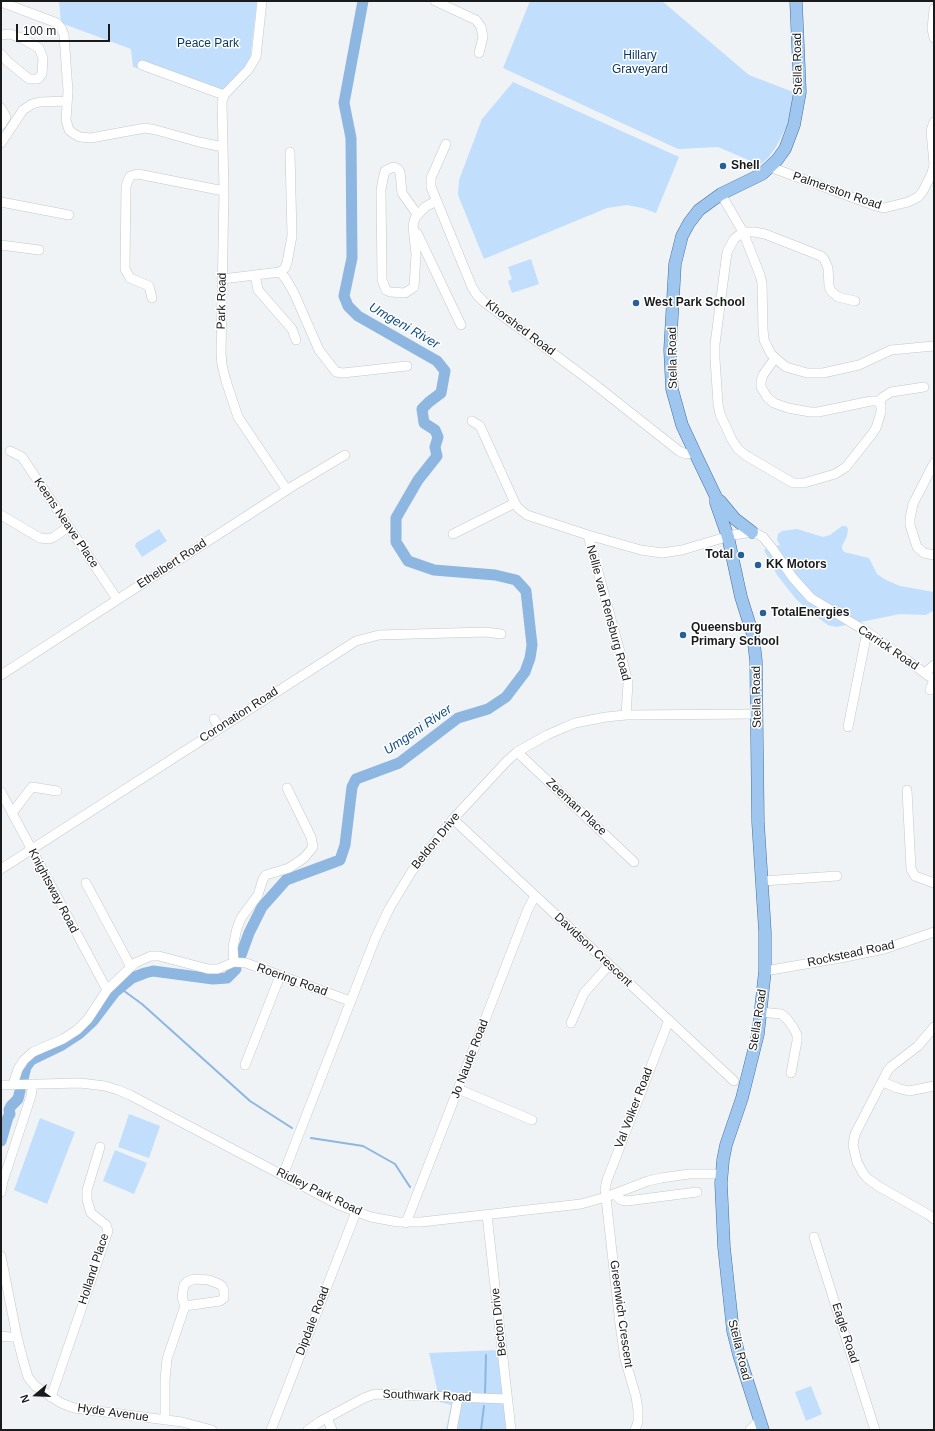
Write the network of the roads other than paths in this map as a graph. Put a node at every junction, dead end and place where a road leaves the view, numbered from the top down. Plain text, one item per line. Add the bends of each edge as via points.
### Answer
1 (262, 1) edge
2 (436, 1) edge
3 (796, 1) edge
4 (4, 2) edge
5 (934, 9) edge
6 (1, 35) edge
7 (934, 38) edge
8 (479, 53) dead end
9 (1, 54) edge
10 (142, 65) dead end
11 (224, 95) junction
12 (67, 101) junction
13 (1, 108) edge
14 (934, 122) edge
15 (1, 125) edge
16 (1, 142) edge
17 (446, 144) dead end
18 (223, 148) junction
19 (290, 152) dead end
20 (770, 167) junction
21 (224, 191) junction
22 (721, 194) junction
23 (436, 201) junction
24 (1, 202) edge
25 (417, 214) junction
26 (69, 215) dead end
27 (413, 226) junction
28 (743, 232) junction
29 (1, 245) edge
30 (39, 250) dead end
31 (280, 272) junction
32 (255, 275) junction
33 (222, 279) junction
34 (152, 298) dead end
35 (855, 301) dead end
36 (461, 325) dead end
37 (296, 340) dead end
38 (934, 346) edge
39 (775, 358) junction
40 (407, 366) dead end
41 (924, 388) dead end
42 (879, 402) junction
43 (472, 421) dead end
44 (10, 451) dead end
45 (694, 453) junction
46 (345, 455) dead end
47 (934, 463) edge
48 (287, 490) junction
49 (718, 499) junction
50 (515, 503) junction
51 (1, 515) edge
52 (68, 527) junction
53 (752, 532) junction
54 (453, 534) dead end
55 (588, 535) junction
56 (730, 536) junction
57 (934, 555) edge
58 (117, 599) junction
59 (867, 632) junction
60 (501, 634) dead end
61 (934, 665) edge
62 (2, 673) edge
63 (925, 673) junction
64 (934, 680) edge
65 (930, 690) dead end
66 (757, 714) junction
67 (626, 715) junction
68 (214, 719) dead end
69 (848, 727) dead end
70 (219, 728) junction
71 (518, 752) junction
72 (287, 788) dead end
73 (56, 791) dead end
74 (1, 792) edge
75 (908, 793) dead end
76 (12, 813) junction
77 (453, 819) junction
78 (31, 850) junction
79 (634, 862) dead end
80 (1, 869) edge
81 (837, 876) dead end
82 (762, 881) junction
83 (86, 883) dead end
84 (934, 883) edge
85 (535, 896) junction
86 (934, 932) edge
87 (234, 962) junction
88 (608, 965) junction
89 (131, 967) junction
90 (765, 971) junction
91 (280, 976) junction
92 (107, 990) junction
93 (350, 1001) junction
94 (760, 1012) junction
95 (669, 1020) junction
96 (571, 1023) dead end
97 (934, 1026) edge
98 (245, 1065) dead end
99 (791, 1073) dead end
100 (734, 1081) dead end
101 (883, 1082) junction
102 (34, 1084) junction
103 (1, 1085) edge
104 (13, 1085) junction
105 (934, 1086) edge
106 (458, 1089) junction
107 (532, 1120) dead end
108 (100, 1147) dead end
109 (721, 1174) junction
110 (283, 1175) junction
111 (1, 1192) edge
112 (697, 1192) dead end
113 (610, 1195) junction
114 (356, 1212) junction
115 (487, 1215) junction
116 (934, 1219) edge
117 (406, 1222) junction
118 (814, 1237) dead end
119 (1, 1256) edge
120 (185, 1306) junction
121 (1, 1336) edge
122 (17, 1337) junction
123 (51, 1397) junction
124 (458, 1398) junction
125 (507, 1399) junction
126 (327, 1418) junction
127 (165, 1420) junction
128 (761, 1425) edge
129 (212, 1430) edge
130 (271, 1430) edge
131 (308, 1430) edge
132 (332, 1430) edge
133 (452, 1430) edge
134 (510, 1430) edge
135 (635, 1430) edge
136 (750, 1430) edge
137 (875, 1430) edge

1 - 11 street via 256,57 248,70
2 - 8 street via 476,20 483,37
3 - 20 main road, Stella Road via 800,92 797,112 785,149
4 - 12 street via 57,22 64,36
5 - 7 street
6 - 9 street via 10,34 39,48 43,58 42,74 38,79 29,79
10 - 11 street
11 - 18 street, Park Road
12 - 16 street via 32,104 23,110
12 - 18 street via 66,120 70,130 80,138 145,128
13 - 15 street via 6,117
14 - 20 street, Palmerston Road via 931,131 934,164 932,173 923,192 908,202 884,208 876,206
17 - 23 street, Khorshed Road via 431,178
18 - 21 street, Park Road
19 - 31 street via 292,236 287,263
20 - 22 main road, Stella Road via 755,178
21 - 33 street, Park Road
21 - 34 street via 138,174 130,176 126,186 125,269 130,278 149,286
22 - 28 street
22 - 45 main road, Stella Road via 699,210 689,223 682,236 675,264 670,350 672,390
23 - 25 street
23 - 45 street, Khorshed Road via 472,287 484,302 593,383 678,451
24 - 26 street
25 - 27 street
25 - 27 street via 402,194 398,169 394,167 386,171 381,190 382,280 386,290 390,292 405,293 414,287 416,254
27 - 36 street
28 - 35 street via 765,234 821,256 828,268 830,291 838,297
28 - 39 street via 762,283 764,340
28 - 42 street via 734,239 727,252 715,344 718,404 723,421 736,446 745,455 790,481 800,484 822,479 846,467 872,434 881,412
29 - 30 street
31 - 32 street
31 - 40 street via 294,293 319,350 336,372
32 - 33 street
32 - 37 street via 258,290 292,329
33 - 48 street, Park Road via 221,353 226,381 238,417
38 - 39 street via 891,350 859,365 815,374 786,367
39 - 42 street via 763,375 761,387 774,403 788,408 818,412 871,401
41 - 42 street via 891,392
43 - 50 street via 480,426
44 - 52 street, Keens Neave Place via 22,457
45 - 49 main road, Stella Road
46 - 48 street, Ethelbert Road
47 - 57 street via 914,504 910,526 917,547 924,553
48 - 58 street, Ethelbert Road
49 - 53 main road via 735,519
49 - 56 main road, Stella Road via 727,519
50 - 54 street
50 - 55 street via 527,515
51 - 52 street via 40,538 49,539
52 - 58 street, Keens Neave Place
53 - 56 street
53 - 59 street, Carrick Road via 760,535 772,548 811,598
55 - 56 street via 662,553
55 - 67 street, Nellie van Rensburg Road via 628,683
56 - 66 main road, Stella Road via 755,648
58 - 62 street, Ethelbert Road
59 - 63 street, Carrick Road
59 - 69 street
60 - 70 street, Coronation Road via 485,632 379,635 356,640 321,657
61 - 63 street
63 - 64 street, Carrick Road
64 - 65 street
66 - 67 street, Beldon Drive
66 - 82 main road, Stella Road via 758,822
67 - 71 street, Beldon Drive via 606,716 575,723 547,735
68 - 70 street
70 - 78 street, Coronation Road via 189,742
71 - 77 street, Beldon Drive
71 - 79 street, Zeeman Place
72 - 87 street via 313,846 304,858 289,868 266,875 263,879 258,895 237,928 233,947
73 - 76 street via 32,787
74 - 76 street, Knightsway Road
75 - 84 street via 911,869 915,876
76 - 78 street, Knightsway Road
77 - 85 street, Davidson Crescent
77 - 93 street, Beldon Drive via 412,871 389,909
78 - 80 street, Coronation Road
78 - 92 street, Knightsway Road
81 - 82 street
82 - 90 main road, Stella Road
83 - 89 street
85 - 88 street, Davidson Crescent
85 - 106 street, Jo Naude Road
86 - 90 street, Rockstead Road via 884,949
87 - 89 street via 218,969 208,969 151,956
87 - 91 street, Roering Road via 246,963
88 - 95 street, Davidson Crescent
88 - 96 street via 584,993
89 - 92 street
90 - 94 main road, Stella Road
91 - 93 street, Roering Road
91 - 98 street
92 - 104 street via 88,1019 77,1030 33,1052 24,1060
93 - 110 street, Beldon Drive
94 - 99 street via 781,1014 793,1026 797,1041
94 - 109 main road, Stella Road via 752,1062 726,1145
95 - 100 street, Davidson Crescent
95 - 113 street, Val Volker Road via 607,1180 605,1189
97 - 101 street via 918,1046 892,1066
101 - 105 street via 909,1091
101 - 116 street via 854,1140 853,1150 857,1162 872,1182
102 - 104 street, Ridley Park Road
102 - 110 street, Ridley Park Road via 80,1083 118,1090
102 - 111 street
103 - 104 street, Ridley Park Road
106 - 107 street
106 - 117 street, Jo Naude Road
108 - 123 street, Holland Place via 87,1190 87,1200 91,1213 106,1225 108,1231
109 - 113 street, Ridley Park Road via 673,1175
109 - 128 main road, Stella Road via 723,1230 732,1324
110 - 114 street, Ridley Park Road
112 - 113 street via 627,1201
113 - 115 street, Ridley Park Road via 581,1204
113 - 135 street, Greenwich Crescent via 620,1324 625,1359 638,1410
114 - 117 street, Ridley Park Road via 385,1220
114 - 130 street, Dipdale Road
115 - 117 street, Ridley Park Road
115 - 125 street, Becton Drive
118 - 137 street, Eagle Road
119 - 122 street, Hyde Avenue
120 - 120 street via 182,1291 184,1285 191,1280 209,1280 222,1286 224,1298
120 - 127 street via 167,1359
121 - 122 street
122 - 123 street, Hyde Avenue via 28,1377 35,1386
123 - 127 street, Hyde Avenue via 81,1410
124 - 125 street, Southwark Road
124 - 126 street, Southwark Road via 375,1394
124 - 133 street
125 - 134 street, Becton Drive
126 - 131 street, Southwark Road
126 - 132 street
127 - 129 street, Hyde Avenue
128 - 136 street

